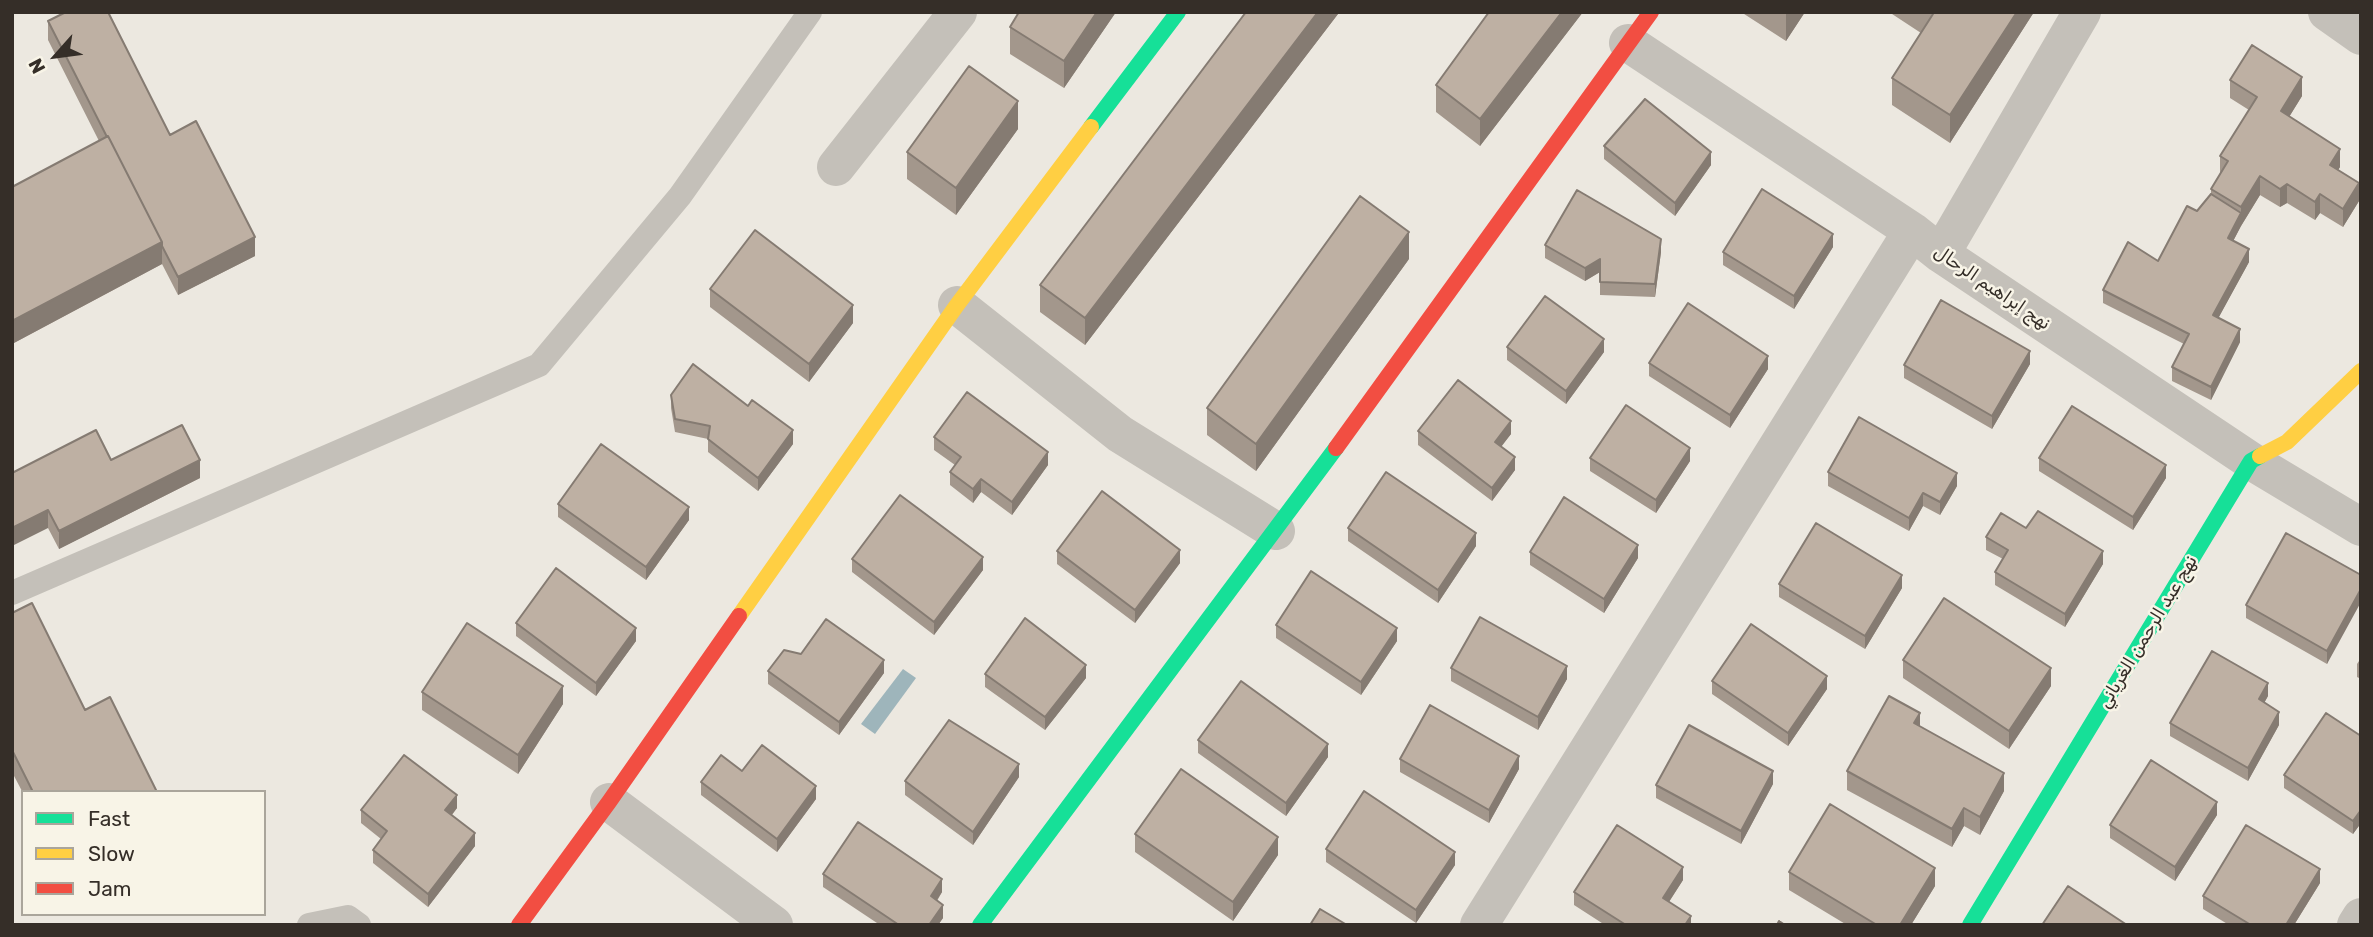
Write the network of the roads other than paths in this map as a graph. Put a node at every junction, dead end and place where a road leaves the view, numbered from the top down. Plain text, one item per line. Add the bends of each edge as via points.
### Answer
1 (810, 12) edge
2 (958, 12) edge
3 (1178, 12) edge
4 (1651, 12) edge
5 (2082, 12) edge
6 (2327, 12) edge
7 (2361, 36) edge
8 (1628, 43) junction
9 (836, 167) dead end
10 (1912, 231) junction
11 (1941, 254) junction
12 (957, 305) junction
13 (2361, 371) edge
14 (2251, 461) junction
15 (2361, 527) edge
16 (1276, 531) junction
17 (12, 593) edge
18 (609, 802) junction
19 (2361, 917) edge
20 (309, 925) edge
21 (359, 925) edge
22 (519, 925) edge
23 (774, 925) edge
24 (980, 925) edge
25 (1479, 925) edge
26 (1970, 925) edge
27 (2356, 925) edge

1 - 17 lane via 680,196 539,365
2 - 9 street
3 - 12 street
4 - 8 street
5 - 11 street
6 - 7 street
8 - 10 street, نهج إبراهيم الرحال
8 - 16 street
10 - 11 street, نهج إبراهيم الرحال
10 - 25 street
11 - 14 street, نهج إبراهيم الرحال
12 - 16 street via 1120,435
12 - 18 street
13 - 14 street via 2287,442
14 - 15 street, نهج إبراهيم الرحال
14 - 26 street, نهج عبد الرحمن الغرياني
16 - 24 street
18 - 22 street
18 - 23 street
19 - 27 street
20 - 21 lane via 348,916

